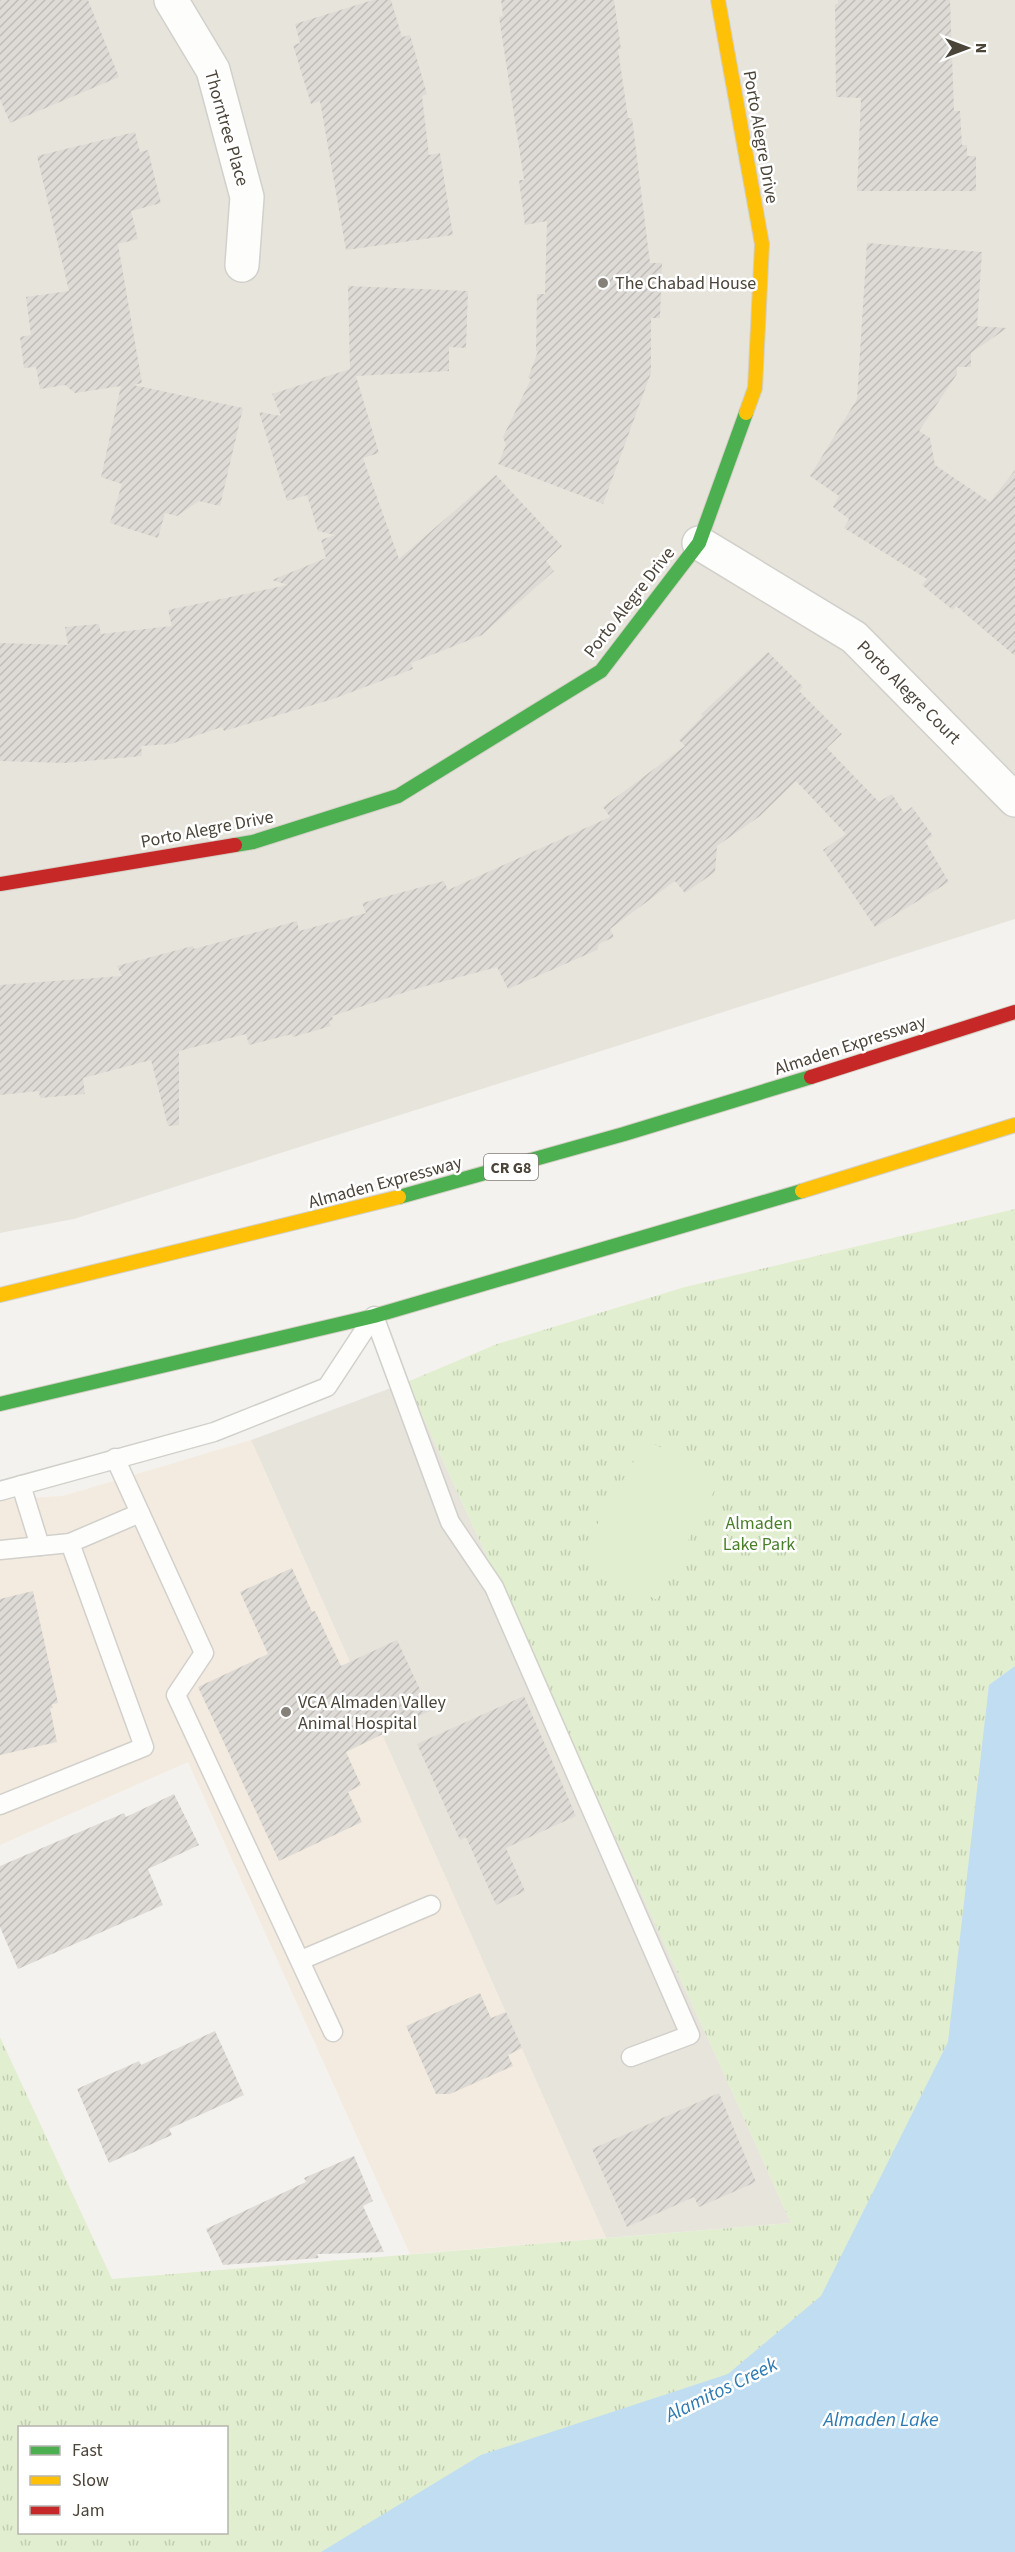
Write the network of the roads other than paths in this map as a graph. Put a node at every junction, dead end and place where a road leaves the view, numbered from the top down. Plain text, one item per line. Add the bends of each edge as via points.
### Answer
1 (171, 0) edge
2 (718, 0) edge
3 (242, 265) dead end
4 (699, 543) junction
5 (1015, 800) edge
6 (0, 884) edge
7 (1015, 1012) edge
8 (1015, 1125) edge
9 (0, 1296) edge
10 (374, 1316) junction
11 (0, 1404) edge
12 (115, 1458) junction
13 (21, 1485) junction
14 (0, 1491) edge
15 (140, 1513) junction
16 (70, 1543) junction
17 (40, 1546) junction
18 (0, 1550) edge
19 (0, 1805) edge
20 (431, 1905) dead end
21 (302, 1960) junction
22 (333, 2032) dead end
23 (631, 2057) dead end

1 - 3 street, Thorntree Place via 213,70 247,197
2 - 4 main road, Porto Alegre Drive via 762,244 755,388
4 - 5 street, Porto Alegre Court via 854,637
4 - 6 main road, Porto Alegre Drive via 601,671 398,796 253,842
7 - 9 main road, Almaden Expressway / CR G8 via 495,1172
8 - 10 main road
10 - 11 main road
10 - 12 lane via 327,1387 214,1432
10 - 23 lane via 450,1522 494,1587 690,2035
12 - 13 lane
12 - 15 lane
13 - 14 lane
13 - 17 lane
15 - 16 lane
15 - 21 lane via 204,1653 177,1695
16 - 17 lane
16 - 19 lane via 144,1746
17 - 18 lane
20 - 21 lane
21 - 22 lane

